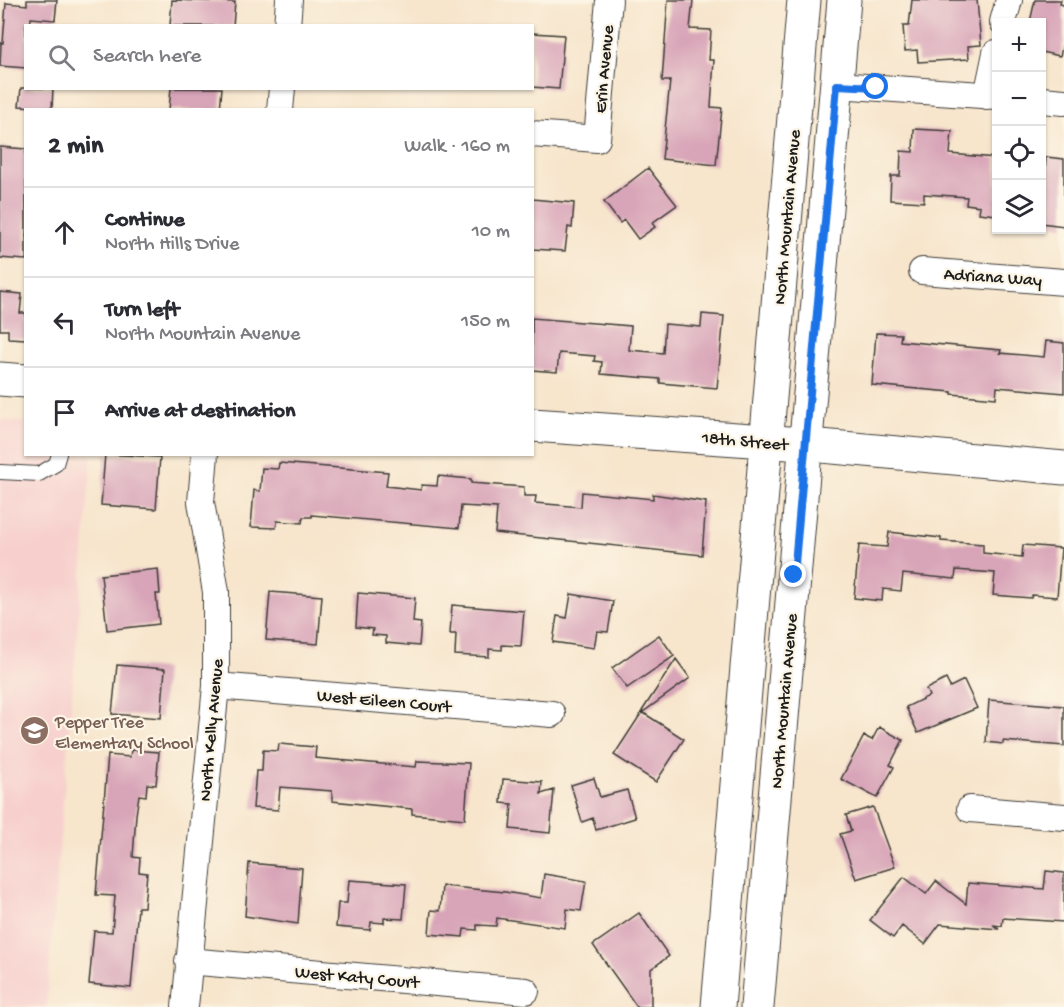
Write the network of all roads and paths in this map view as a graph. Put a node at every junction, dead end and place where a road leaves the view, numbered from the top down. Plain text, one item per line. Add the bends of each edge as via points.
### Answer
1 (289, 0) edge
2 (609, 0) edge
3 (804, 0) edge
4 (844, 0) edge
5 (1009, 0) edge
6 (1005, 18) edge
7 (287, 24) edge
8 (837, 85) junction
9 (282, 90) edge
10 (992, 96) edge
11 (1046, 100) edge
12 (1064, 102) edge
13 (280, 108) edge
14 (534, 134) edge
15 (922, 271) dead end
16 (1064, 282) edge
17 (0, 379) edge
18 (24, 381) edge
19 (534, 425) edge
20 (766, 441) junction
21 (805, 445) junction
22 (58, 456) edge
23 (205, 456) edge
24 (1064, 468) edge
25 (0, 472) edge
26 (216, 686) junction
27 (552, 714) dead end
28 (970, 809) dead end
29 (1064, 817) edge
30 (188, 962) junction
31 (526, 991) dead end
32 (184, 1007) edge
33 (718, 1007) edge
34 (757, 1007) edge

1 - 7 street
2 - 14 street, Erin Avenue via 597,139
3 - 20 main road, North Mountain Avenue
4 - 8 main road, North Mountain Avenue
5 - 6 street
8 - 10 street
8 - 21 main road, North Mountain Avenue
9 - 13 street
11 - 12 street
15 - 16 street, Adriana Way
17 - 18 main road
19 - 20 main road, 18th Street
20 - 21 main road, 18th Street
20 - 33 main road, North Mountain Avenue
21 - 24 main road, 18th Street
21 - 34 main road, North Mountain Avenue
22 - 25 lane via 56,464 39,474
23 - 26 street, North Kelly Avenue via 201,502 216,592
26 - 27 street, West Eileen Court
26 - 30 street, North Kelly Avenue
28 - 29 street
30 - 31 street, West Katy Court
30 - 32 street, North Kelly Avenue

